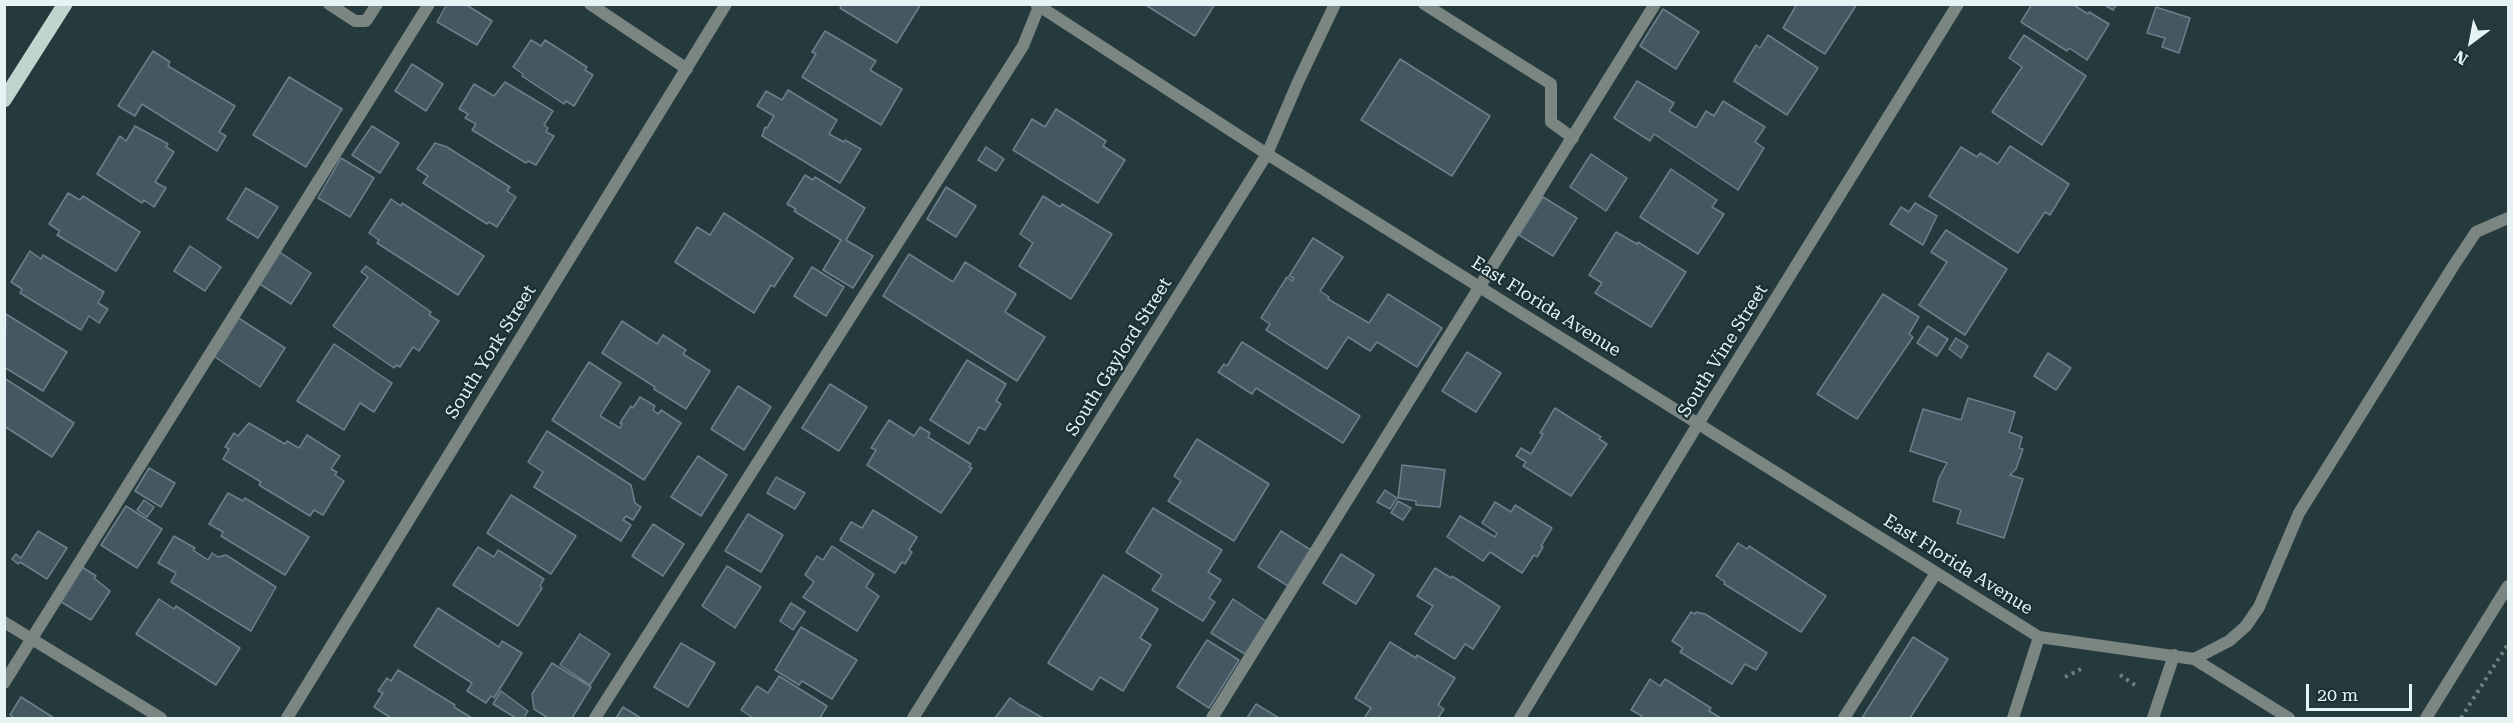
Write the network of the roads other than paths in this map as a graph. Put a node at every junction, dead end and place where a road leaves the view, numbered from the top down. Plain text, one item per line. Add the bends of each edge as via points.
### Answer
1 (65, 4) edge
2 (329, 4) edge
3 (377, 4) edge
4 (429, 4) edge
5 (590, 4) edge
6 (726, 4) edge
7 (1335, 4) edge
8 (1424, 4) edge
9 (1655, 4) edge
10 (1958, 4) edge
11 (1038, 5) edge
12 (687, 69) junction
13 (4, 100) edge
14 (1573, 138) junction
15 (1267, 154) junction
16 (2508, 218) edge
17 (1481, 288) junction
18 (1698, 424) junction
19 (1936, 573) junction
20 (2508, 586) edge
21 (4, 622) edge
22 (2039, 637) junction
23 (33, 639) junction
24 (2174, 656) junction
25 (2194, 659) junction
26 (4, 683) edge
27 (161, 718) edge
28 (287, 718) edge
29 (595, 718) edge
30 (913, 718) edge
31 (1212, 718) edge
32 (1520, 718) edge
33 (1844, 718) edge
34 (2013, 718) edge
35 (2153, 718) edge
36 (2289, 718) edge
37 (2426, 718) edge

1 - 13 main road
2 - 3 street via 355,21 366,21
4 - 23 street
5 - 12 street
6 - 12 street, South York Street
7 - 15 street, South Gaylord Street
8 - 14 street via 1551,84 1551,122
9 - 14 street
10 - 18 street, South Vine Street
11 - 15 street, East Florida Avenue
11 - 29 street via 1023,46
12 - 28 street, South York Street
14 - 17 street
15 - 17 street, East Florida Avenue
15 - 30 street, South Gaylord Street
16 - 25 street via 2476,232 2454,265 2299,513 2259,607 2246,626 2229,641
17 - 18 street, East Florida Avenue
17 - 31 street
18 - 19 street, East Florida Avenue
18 - 32 street, South Vine Street
19 - 22 street, East Florida Avenue
19 - 33 street
20 - 37 street
21 - 23 street
22 - 24 street
22 - 34 street
23 - 26 street
23 - 27 street
24 - 25 street
24 - 35 street
25 - 36 street

